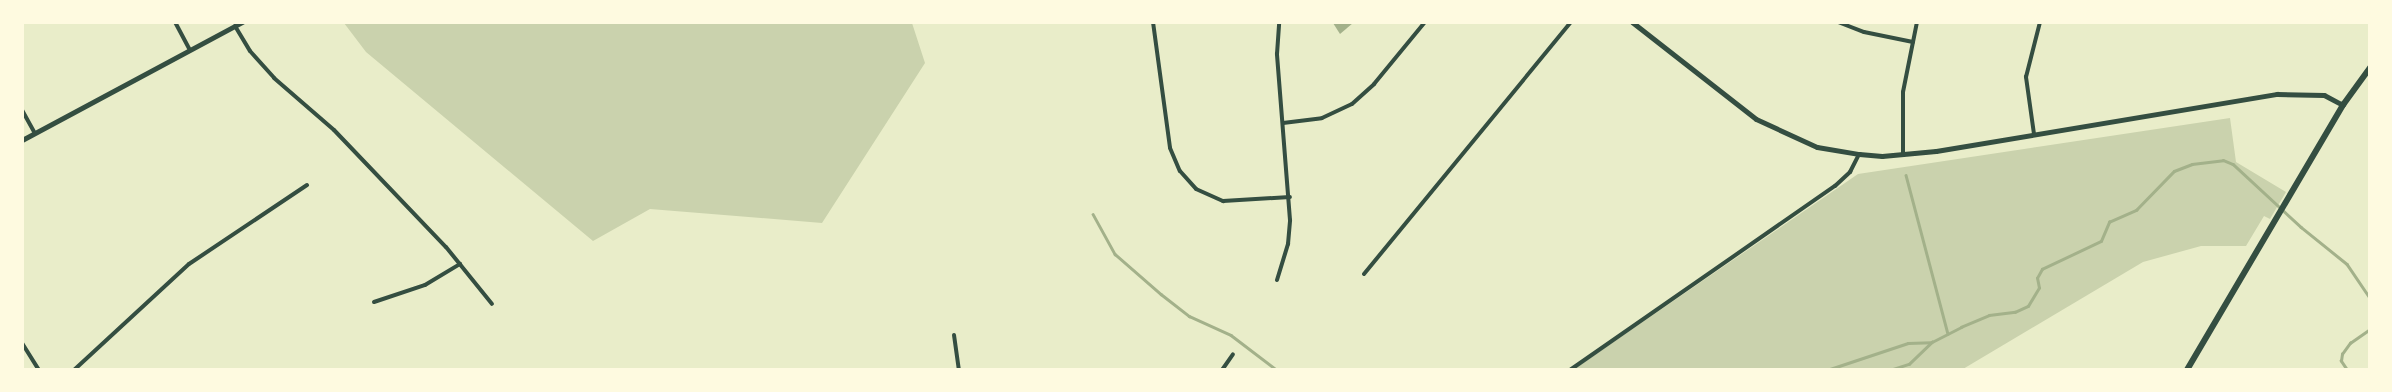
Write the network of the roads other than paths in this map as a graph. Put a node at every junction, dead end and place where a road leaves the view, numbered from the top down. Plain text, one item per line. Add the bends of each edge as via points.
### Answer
1 (175, 22) edge
2 (242, 22) edge
3 (1153, 22) edge
4 (1279, 22) edge
5 (1424, 22) edge
6 (1570, 22) edge
7 (1632, 22) edge
8 (1838, 22) edge
9 (1917, 22) edge
10 (2040, 22) edge
11 (235, 26) junction
12 (1913, 42) junction
13 (190, 50) junction
14 (2370, 68) edge
15 (2344, 105) junction
16 (22, 110) edge
17 (1283, 123) junction
18 (35, 133) junction
19 (2034, 134) junction
20 (22, 140) edge
21 (1859, 154) junction
22 (1903, 154) junction
23 (308, 186) dead end
24 (1290, 197) junction
25 (460, 264) junction
26 (1364, 274) dead end
27 (1277, 280) dead end
28 (374, 302) dead end
29 (492, 304) dead end
30 (954, 334) dead end
31 (22, 342) edge
32 (1233, 354) dead end
33 (39, 370) edge
34 (74, 370) edge
35 (960, 370) edge
36 (1222, 370) edge
37 (1570, 370) edge
38 (2187, 370) edge

1 - 13 street
2 - 11 street
3 - 24 street via 1170,148 1180,171 1196,189 1223,201
4 - 17 street via 1277,54
5 - 17 street via 1374,84 1352,104 1322,118
6 - 26 street
7 - 21 street via 1756,120 1817,147
8 - 12 street via 1864,32
9 - 12 street
10 - 19 street via 2026,77
11 - 13 street
11 - 25 street via 250,51 274,78 334,130
12 - 22 street via 1904,92
13 - 18 street
14 - 15 main road
15 - 19 street via 2324,95 2277,94
15 - 38 main road
16 - 18 street
17 - 24 street
18 - 20 street
19 - 22 street
21 - 22 street
21 - 37 street via 1850,172 1835,186
23 - 34 street via 189,264
24 - 27 street via 1288,244
25 - 28 street via 425,285
25 - 29 street
30 - 35 street
31 - 33 street
32 - 36 street

